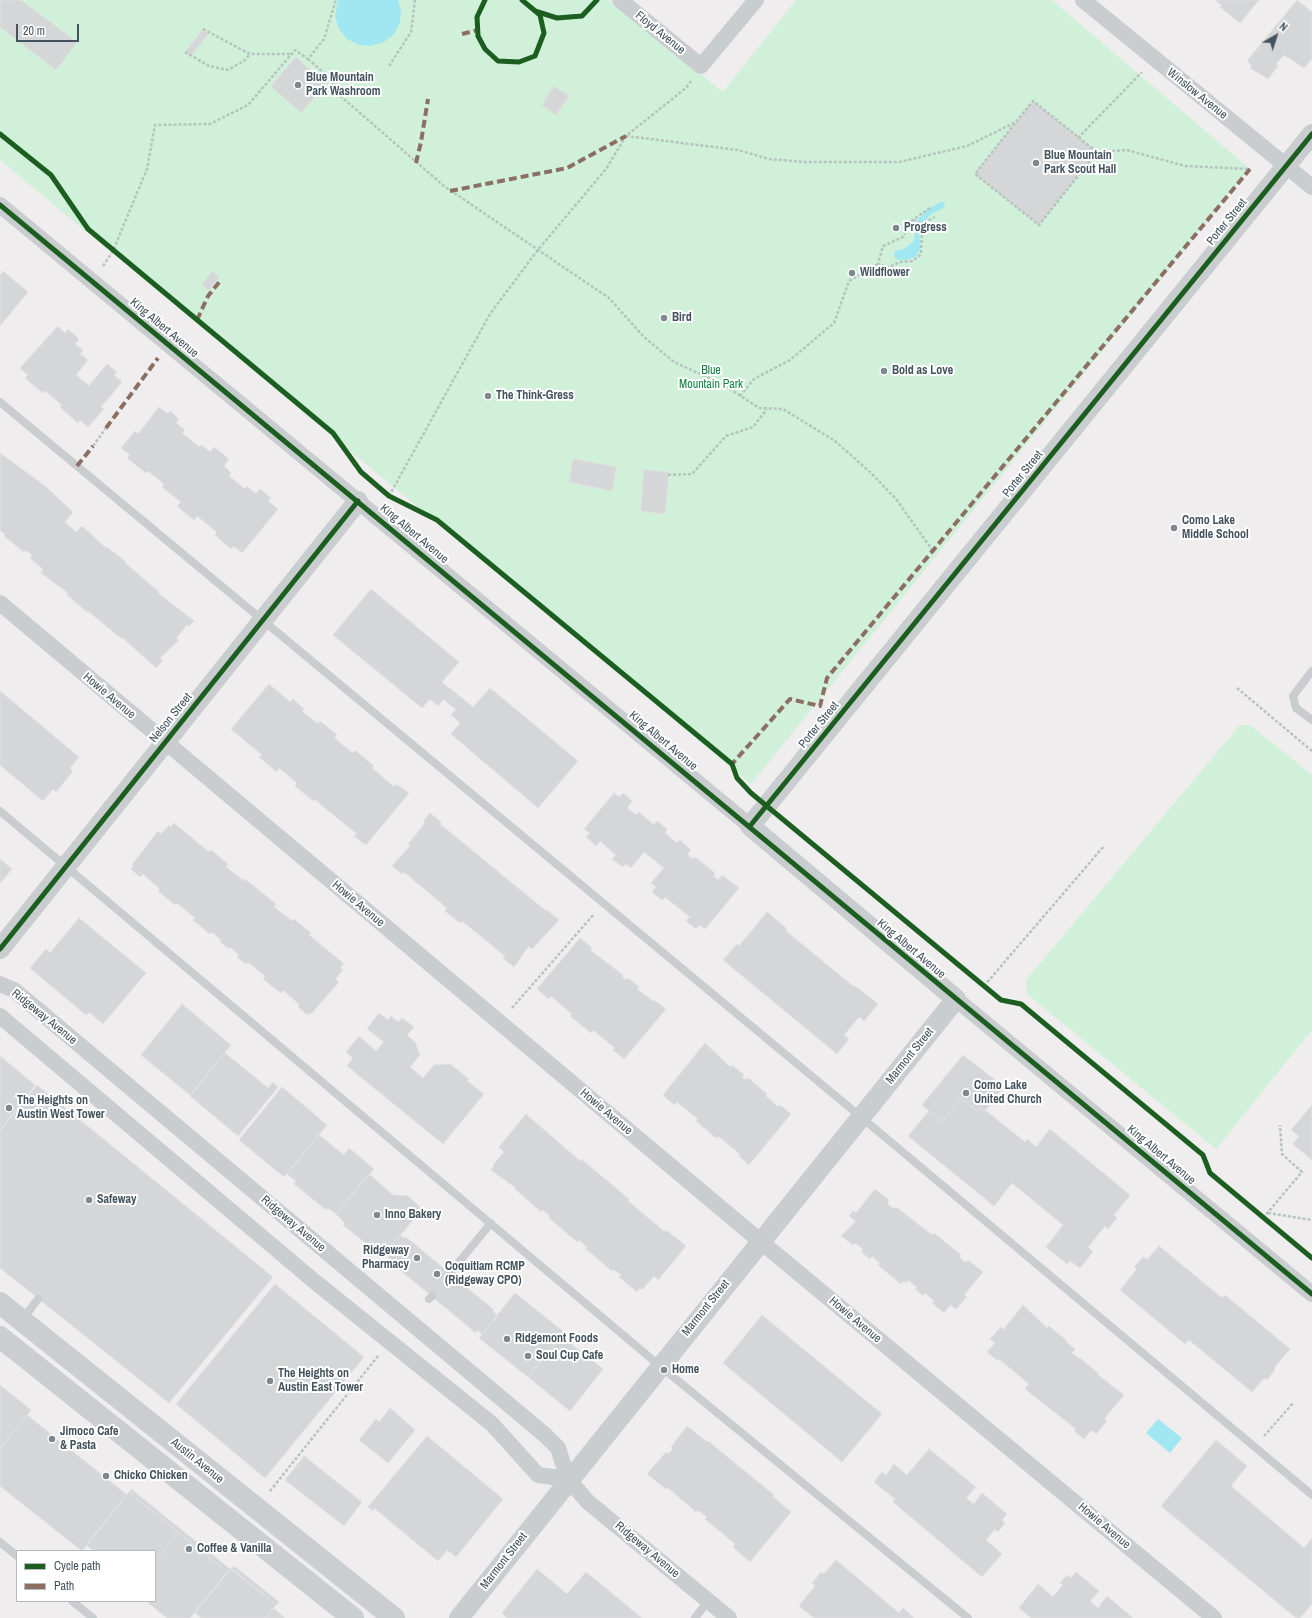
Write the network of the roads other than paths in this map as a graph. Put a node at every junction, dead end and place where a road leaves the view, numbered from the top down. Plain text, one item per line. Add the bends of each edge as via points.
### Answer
1 (620, 0) edge
2 (756, 0) edge
3 (1083, 0) edge
4 (1312, 134) edge
5 (1286, 166) junction
6 (1312, 187) edge
7 (0, 205) edge
8 (0, 402) edge
9 (358, 501) junction
10 (0, 603) edge
11 (263, 620) junction
12 (1312, 671) edge
13 (1312, 720) edge
14 (165, 742) junction
15 (0, 811) edge
16 (750, 826) junction
17 (66, 866) junction
18 (0, 949) edge
19 (0, 984) edge
20 (956, 999) junction
21 (0, 1016) edge
22 (861, 1117) junction
23 (491, 1223) junction
24 (760, 1241) junction
25 (450, 1274) dead end
26 (1312, 1294) edge
27 (38, 1299) dead end
28 (0, 1303) edge
29 (21, 1320) junction
30 (0, 1337) edge
31 (660, 1366) junction
32 (568, 1479) junction
33 (1312, 1495) edge
34 (0, 1542) edge
35 (16, 1555) edge
36 (708, 1601) junction
37 (73, 1602) edge
38 (92, 1618) edge
39 (353, 1618) edge
40 (394, 1618) edge
41 (459, 1618) edge
42 (695, 1618) edge
43 (729, 1618) edge
44 (968, 1618) edge
45 (1214, 1618) edge

1 - 2 street, Floyd Avenue via 701,66
3 - 5 street, Winslow Avenue
4 - 5 street, Porter Street
5 - 6 street, Winslow Avenue
5 - 16 street, Porter Street
7 - 9 street, King Albert Avenue
8 - 11 lane
9 - 11 street, Nelson Street
9 - 16 street, King Albert Avenue
10 - 14 street, Howie Avenue
11 - 14 street, Nelson Street
11 - 22 lane
12 - 13 lane via 1293,696 1296,708
14 - 17 street, Nelson Street
14 - 24 street, Howie Avenue
15 - 17 lane
16 - 20 street, King Albert Avenue
17 - 18 street, Nelson Street
17 - 23 lane
19 - 32 street, Ridgeway Avenue via 14,990 545,1435 558,1448
20 - 22 street, Marmont Street
20 - 26 street, King Albert Avenue
21 - 32 street via 314,1281 492,1424 538,1475
22 - 24 street, Marmont Street
22 - 33 lane
23 - 25 lane
23 - 31 lane
24 - 31 street, Marmont Street
24 - 45 street, Howie Avenue
27 - 29 lane
28 - 29 main road, Austin Avenue
29 - 40 main road, Austin Avenue
30 - 39 main road
31 - 32 street, Marmont Street
31 - 44 lane
32 - 36 street, Ridgeway Avenue via 588,1502
32 - 41 street, Marmont Street
34 - 35 lane
36 - 42 lane
36 - 43 street, Ridgeway Avenue
37 - 38 lane

